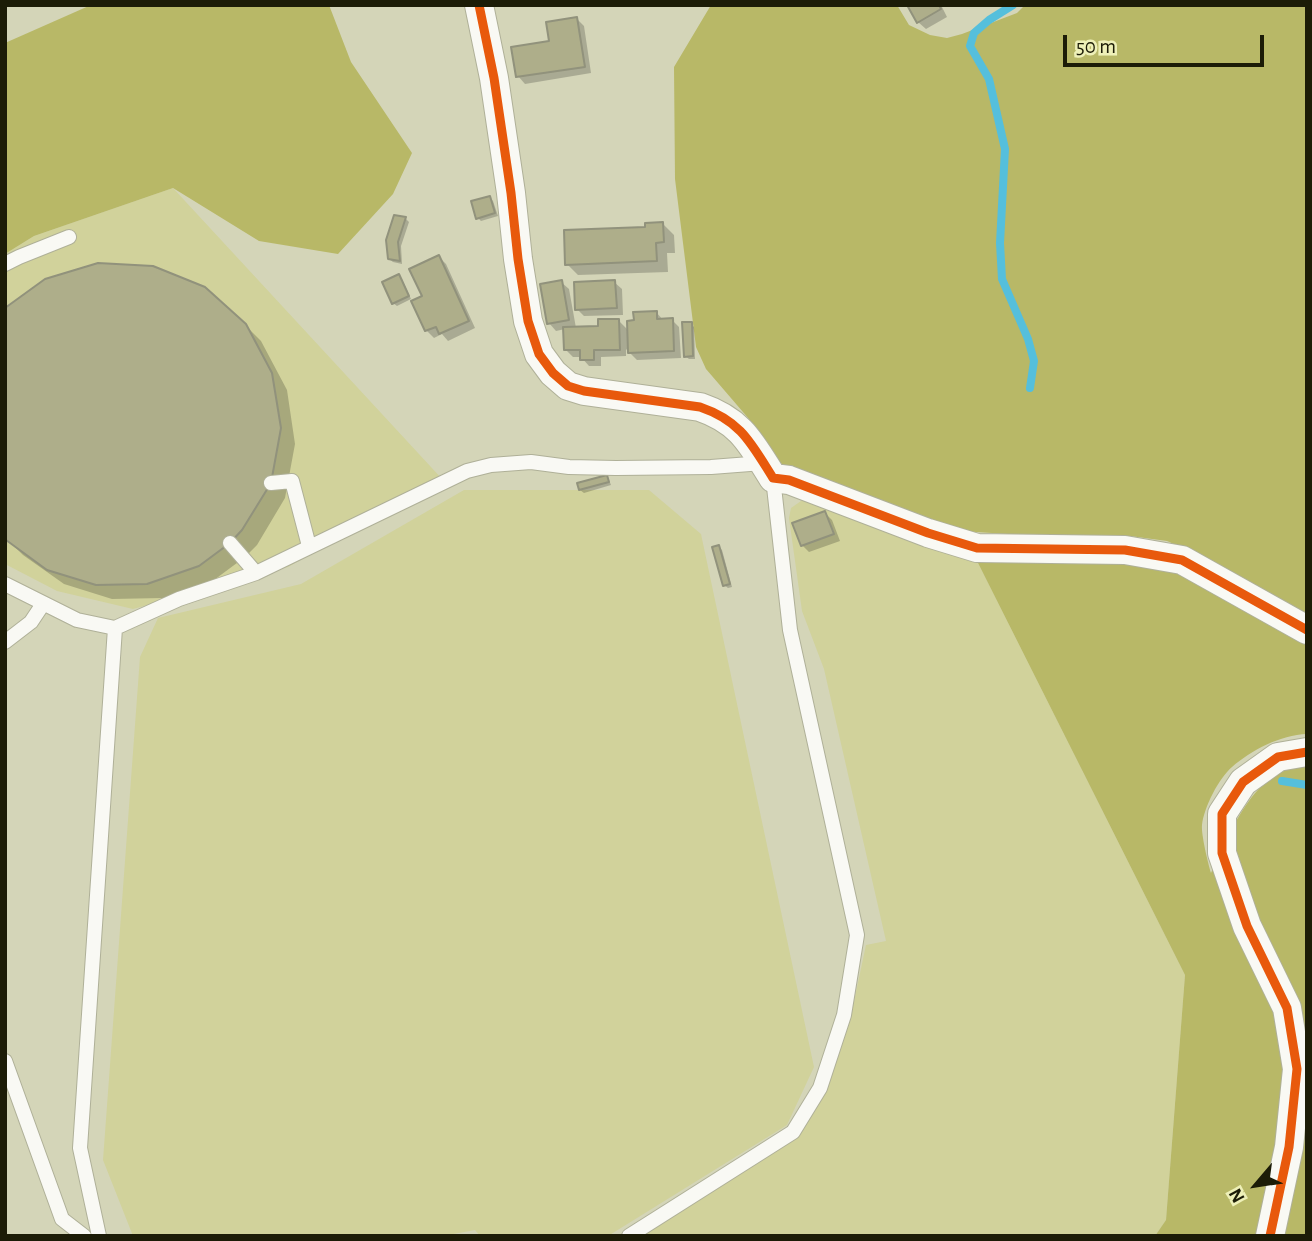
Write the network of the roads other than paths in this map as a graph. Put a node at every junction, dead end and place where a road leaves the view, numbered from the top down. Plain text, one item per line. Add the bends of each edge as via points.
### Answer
1 (479, 5) edge
2 (69, 237) dead end
3 (5, 264) edge
4 (768, 470) junction
5 (271, 483) dead end
6 (230, 542) dead end
7 (309, 547) junction
8 (256, 573) junction
9 (5, 584) edge
10 (43, 604) junction
11 (115, 628) junction
12 (1307, 630) edge
13 (5, 642) edge
14 (1307, 752) edge
15 (5, 1061) edge
16 (84, 1236) edge
17 (99, 1236) edge
18 (629, 1236) edge
19 (1270, 1236) edge

1 - 4 street via 494,78 528,321 539,354 568,386 716,413 749,440
2 - 3 lane
4 - 7 lane via 569,467 531,462 491,465 467,471
4 - 12 street via 977,548 1125,550 1181,560
4 - 18 lane via 790,630 857,935 844,1015 820,1088 793,1132
5 - 7 lane via 292,481
6 - 8 lane
7 - 8 lane
8 - 11 lane via 179,599
9 - 10 lane
10 - 11 lane via 77,620
10 - 13 lane via 31,622
11 - 17 lane via 80,1148
14 - 19 street via 1278,757 1243,782 1223,814 1222,853 1247,926 1287,1008 1297,1069 1289,1147
15 - 16 lane via 62,1219

